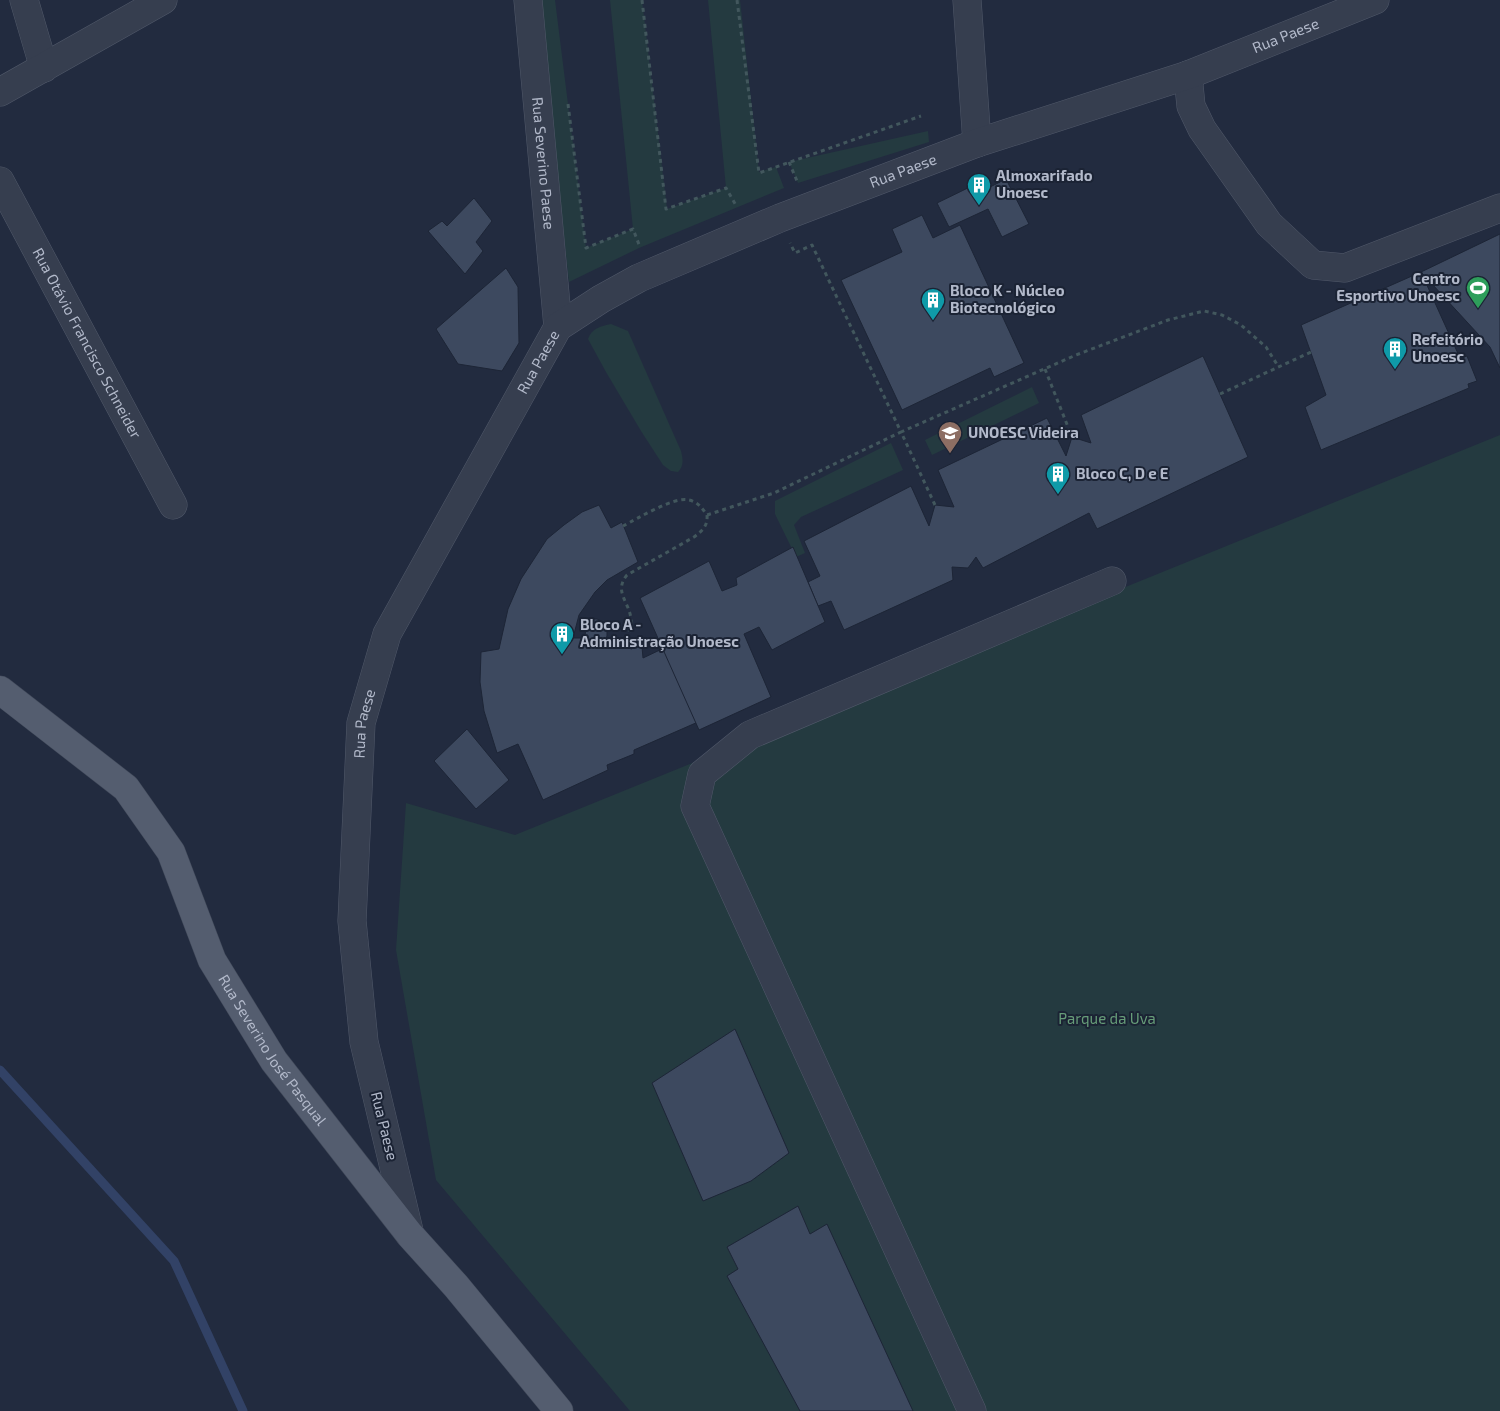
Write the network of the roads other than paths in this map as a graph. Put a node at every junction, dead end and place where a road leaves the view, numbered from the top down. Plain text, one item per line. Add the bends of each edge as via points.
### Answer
1 (24, 0) edge
2 (163, 0) edge
3 (528, 0) edge
4 (966, 0) edge
5 (1375, 0) edge
6 (44, 68) junction
7 (1188, 75) junction
8 (0, 92) edge
9 (977, 143) junction
10 (0, 181) edge
11 (1500, 208) edge
12 (558, 327) junction
13 (173, 504) dead end
14 (1112, 581) dead end
15 (0, 690) edge
16 (410, 1234) junction
17 (559, 1411) edge
18 (972, 1411) edge

1 - 6 street
2 - 6 street
3 - 12 street, Rua Severino Paese
4 - 9 street
5 - 7 street, Rua Paese
6 - 8 street
7 - 9 street, Rua Paese
7 - 11 street via 1191,106 1202,129 1269,224 1314,265 1345,268
9 - 12 street, Rua Paese via 697,252 601,298
10 - 13 street, Rua Otávio Francisco Schneider
12 - 16 street, Rua Paese via 387,634 361,723 352,921 364,1042
14 - 18 street via 750,735 702,774 695,806
15 - 16 main road, Rua Severino José Pasqual via 126,788 171,852 212,960 274,1061
16 - 17 main road, Rua Severino José Pasqual

